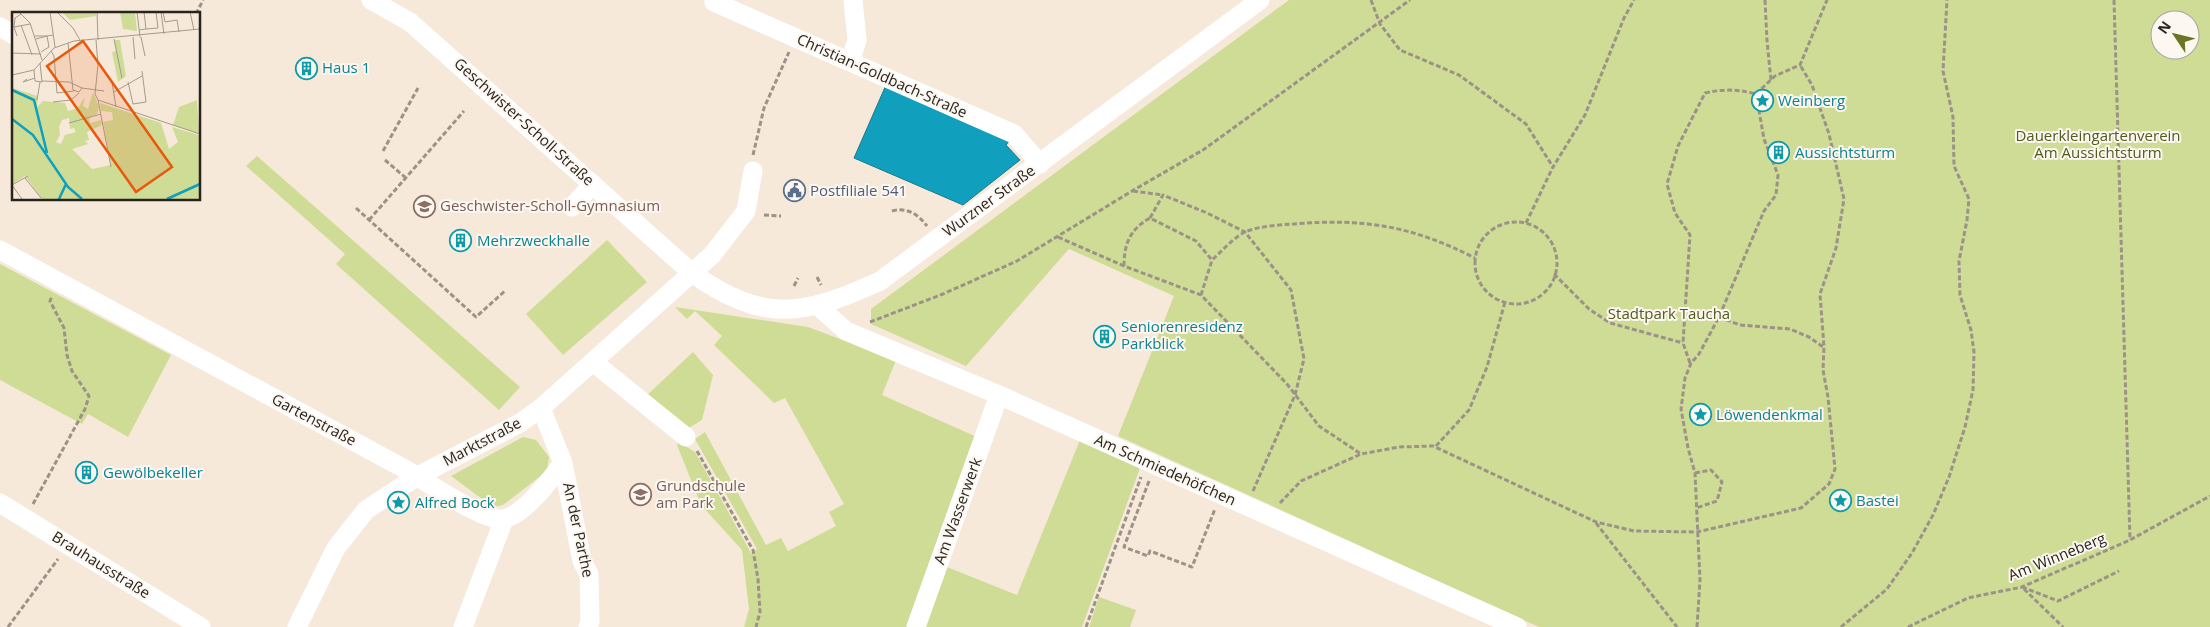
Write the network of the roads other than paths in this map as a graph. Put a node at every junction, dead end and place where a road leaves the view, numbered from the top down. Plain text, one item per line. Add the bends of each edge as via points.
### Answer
1 (371, 0) edge
2 (853, 0) edge
3 (1260, 0) edge
4 (714, 2) dead end
5 (0, 27) edge
6 (12, 34) edge
7 (850, 62) junction
8 (1040, 164) junction
9 (753, 171) road end
10 (593, 184) junction
11 (572, 207) dead end
12 (0, 250) edge
13 (692, 273) junction
14 (818, 306) junction
15 (593, 362) junction
16 (999, 395) junction
17 (541, 408) junction
18 (686, 437) road end
19 (563, 462) junction
20 (418, 476) junction
21 (0, 503) edge
22 (504, 519) junction
23 (202, 627) edge
24 (297, 627) edge
25 (463, 627) edge
26 (588, 627) edge
27 (916, 627) edge
28 (1517, 627) edge

1 - 10 street, Geschwister-Scholl-Straße via 410,22
2 - 7 street via 857,40
3 - 8 street, Wurzner Straße
4 - 7 street, Christian-Goldbach-Straße
5 - 6 street
7 - 8 street, Christian-Goldbach-Straße via 1014,134
8 - 14 street, Wurzner Straße via 880,281
9 - 13 street, Marktstraße via 746,211 712,255
10 - 11 street
10 - 13 street, Geschwister-Scholl-Straße
12 - 20 street, Gartenstraße
13 - 14 street, Wurzner Straße via 719,292 751,306 784,309
13 - 15 street, Marktstraße
14 - 16 street, Am Schmiedehöfchen via 846,331
15 - 17 street, Marktstraße
15 - 18 street via 624,381
16 - 27 street, Am Wasserwerk
16 - 28 street, Am Schmiedehöfchen via 1149,468 1246,507
17 - 19 street
17 - 20 street, Marktstraße via 520,423
19 - 22 street via 542,492
19 - 26 street, An der Parthe via 582,561 589,574
20 - 22 street, Gartenstraße via 489,518
20 - 24 street, Marktstraße via 366,510 336,548
21 - 23 street, Brauhausstraße
22 - 25 street

